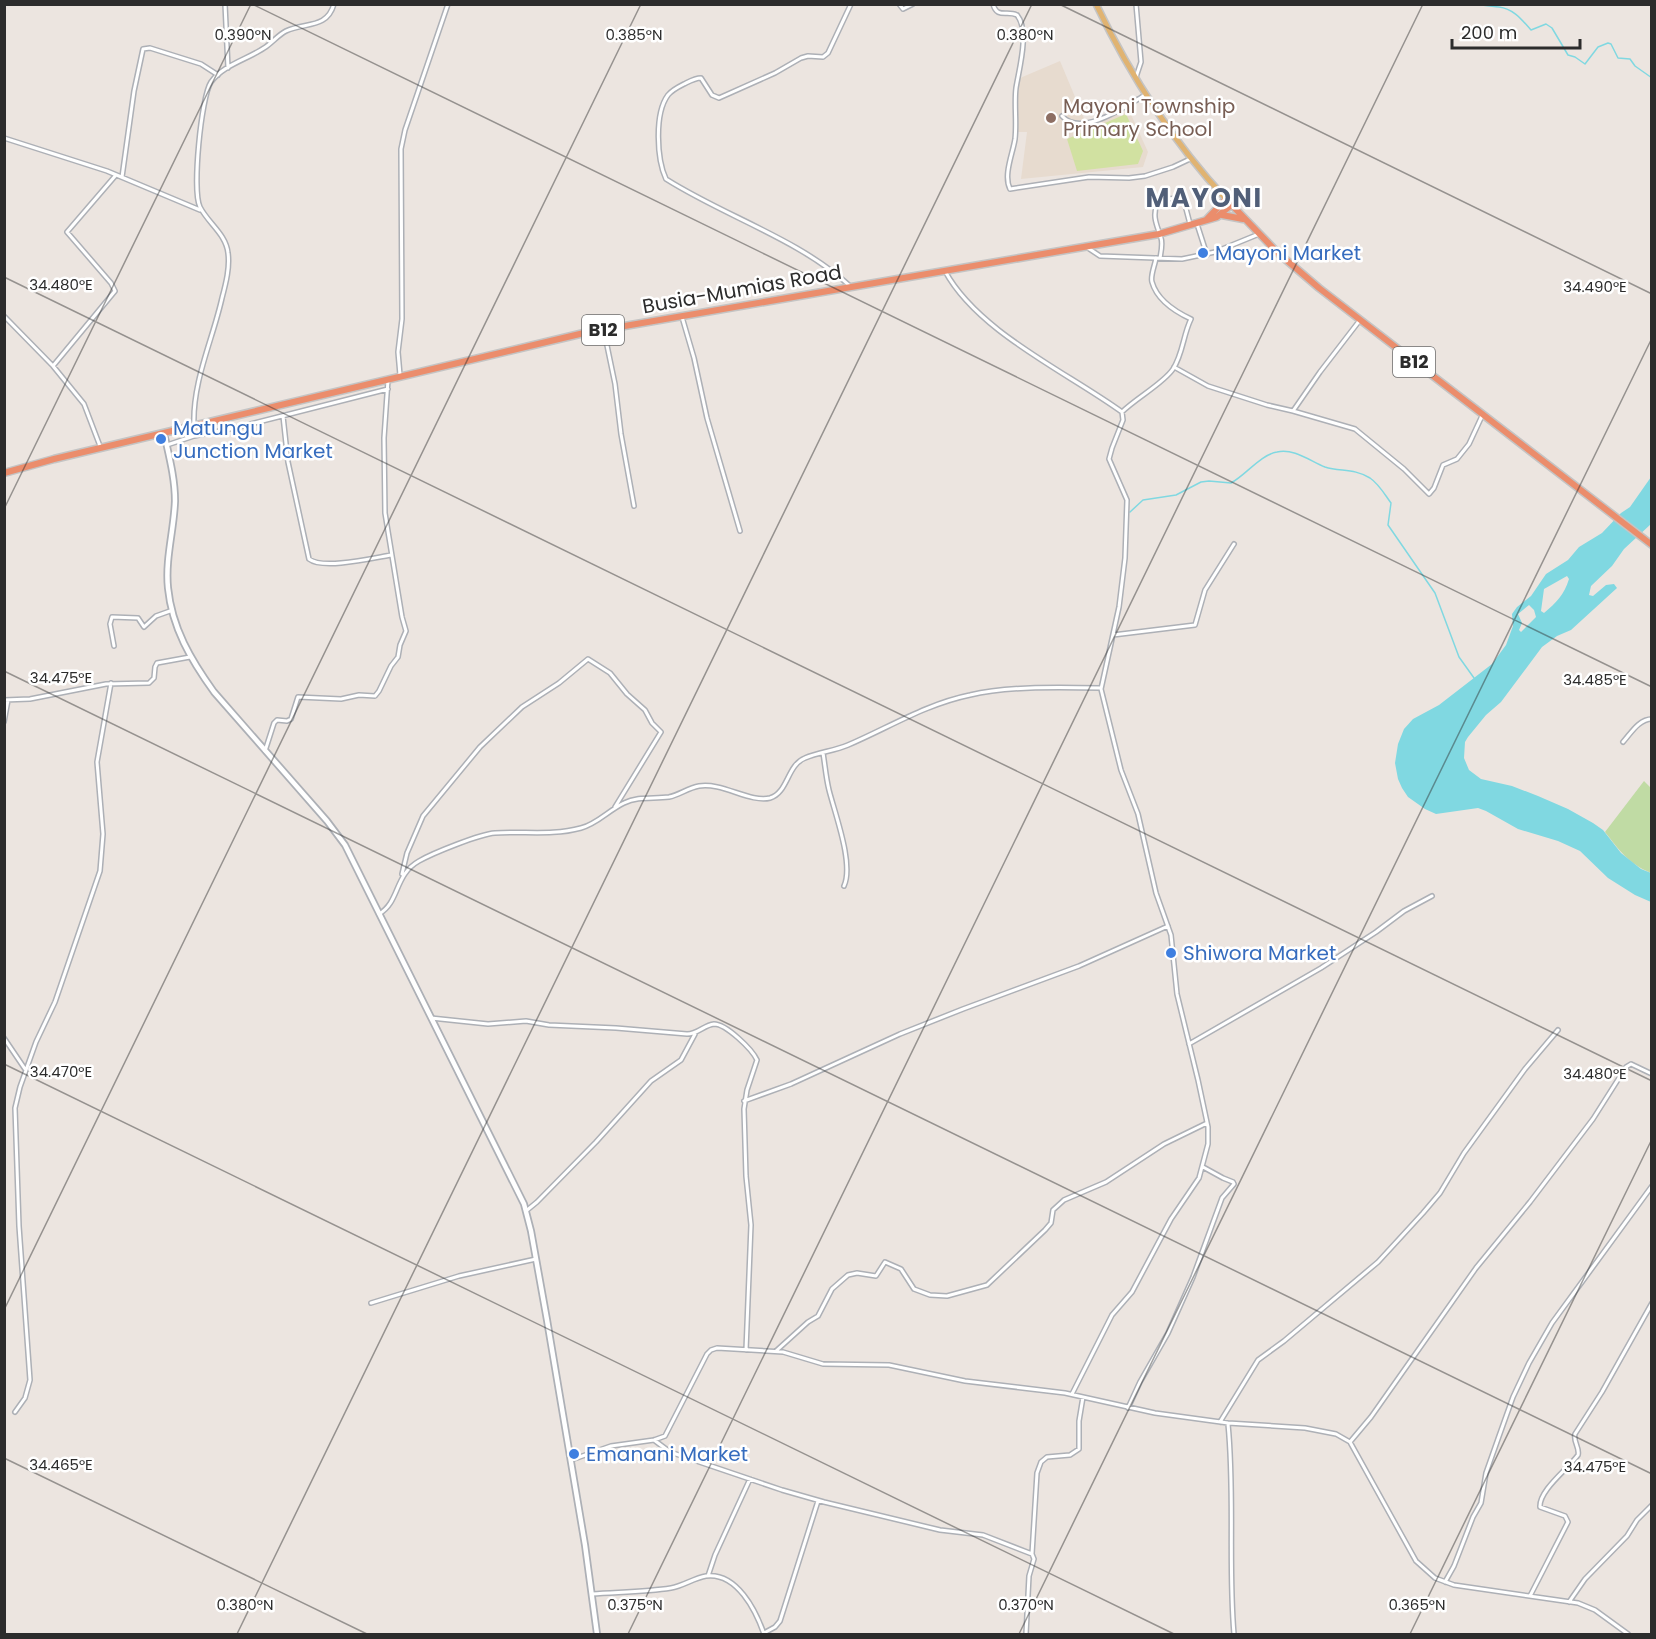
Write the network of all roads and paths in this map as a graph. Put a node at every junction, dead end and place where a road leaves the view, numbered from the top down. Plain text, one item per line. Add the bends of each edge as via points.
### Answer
1 (225, 4) edge
2 (334, 4) edge
3 (448, 4) edge
4 (851, 4) edge
5 (899, 4) edge
6 (913, 4) edge
7 (993, 4) edge
8 (1096, 4) edge
9 (1136, 4) edge
10 (228, 68) junction
11 (218, 75) junction
12 (1136, 77) junction
13 (1146, 94) junction
14 (1062, 116) dead end
15 (4, 138) edge
16 (1190, 159) junction
17 (116, 175) junction
18 (122, 177) junction
19 (1226, 199) junction
20 (1231, 205) junction
21 (202, 210) junction
22 (1221, 215) junction
23 (1207, 219) junction
24 (1243, 219) junction
25 (1194, 225) junction
26 (1159, 234) junction
27 (1259, 234) junction
28 (1087, 247) junction
29 (1207, 255) junction
30 (1158, 258) junction
31 (945, 272) junction
32 (851, 287) junction
33 (4, 316) edge
34 (681, 316) junction
35 (1360, 320) junction
36 (604, 330) junction
37 (53, 366) junction
38 (1174, 367) junction
39 (400, 377) junction
40 (388, 380) junction
41 (388, 389) junction
42 (1293, 411) junction
43 (1122, 412) junction
44 (1483, 415) junction
45 (282, 416) junction
46 (194, 426) junction
47 (164, 433) junction
48 (167, 445) junction
49 (101, 448) junction
50 (4, 473) edge
51 (634, 506) dead end
52 (740, 531) dead end
53 (1649, 543) edge
54 (1234, 544) dead end
55 (391, 554) junction
56 (170, 610) dead end
57 (1113, 635) junction
58 (114, 646) dead end
59 (190, 657) junction
60 (111, 683) junction
61 (1101, 688) junction
62 (6, 700) edge
63 (1652, 719) edge
64 (4, 722) edge
65 (1623, 742) dead end
66 (265, 751) junction
67 (824, 753) junction
68 (614, 808) junction
69 (402, 875) junction
70 (844, 886) dead end
71 (1432, 896) dead end
72 (379, 914) junction
73 (1168, 926) junction
74 (431, 1018) junction
75 (1558, 1030) dead end
76 (696, 1033) junction
77 (4, 1038) edge
78 (1189, 1044) junction
79 (26, 1070) junction
80 (1652, 1074) edge
81 (744, 1101) junction
82 (1207, 1123) junction
83 (1203, 1167) junction
84 (1652, 1185) edge
85 (526, 1210) junction
86 (536, 1259) junction
87 (371, 1303) dead end
88 (1652, 1303) edge
89 (746, 1350) junction
90 (776, 1351) junction
91 (1072, 1394) junction
92 (1083, 1397) junction
93 (1128, 1408) junction
94 (15, 1412) dead end
95 (1220, 1422) junction
96 (1228, 1423) junction
97 (654, 1440) junction
98 (1350, 1442) junction
99 (569, 1460) junction
100 (750, 1479) junction
101 (818, 1501) junction
102 (1652, 1505) edge
103 (1032, 1554) junction
104 (708, 1576) junction
105 (1445, 1582) junction
106 (592, 1594) junction
107 (1530, 1596) junction
108 (1569, 1602) junction
109 (764, 1634) edge
110 (597, 1635) edge
111 (1026, 1635) edge
112 (1234, 1635) edge
113 (1628, 1635) edge

1 - 10 street
2 - 10 street via 323,21 285,32
3 - 39 street via 401,149
4 - 32 street via 824,57 805,57 719,98 712,95 700,78 690,80 668,95 658,132 666,180 798,249
5 - 6 street via 903,9
7 - 16 street via 999,13 1017,15 1023,27 1010,189 1089,177 1145,176
8 - 12 main road
9 - 12 street via 1141,62
10 - 11 street
11 - 18 street via 196,62 143,49
11 - 21 street via 207,90 202,113 197,191
12 - 13 main road
13 - 14 street via 1093,123
13 - 16 main road
15 - 17 street
16 - 19 main road
17 - 18 street
17 - 37 street via 67,231 115,291
18 - 21 street
19 - 20 highway, B12
19 - 23 highway, Busia-Mumias Road / B12
20 - 22 highway, Busia-Mumias Road / B12
20 - 24 highway, B12
21 - 46 street via 226,243 229,264 197,393
22 - 23 highway, Busia-Mumias Road / B12
22 - 24 highway, Busia-Mumias Road / B12
23 - 25 highway, Busia-Mumias Road / B12
24 - 27 highway, B12
25 - 26 highway, Busia-Mumias Road / B12
25 - 26 street via 1183,200 1165,200 1155,210
25 - 29 street
26 - 28 highway, Busia-Mumias Road / B12
26 - 30 street via 1162,242
27 - 29 street
27 - 35 highway, B12
28 - 30 street via 1100,256
28 - 31 highway, Busia-Mumias Road / B12
29 - 30 street
30 - 38 street via 1152,284 1170,307 1191,319
31 - 32 highway, Busia-Mumias Road / B12
31 - 43 street via 960,293 1006,336
32 - 34 highway, Busia-Mumias Road / B12
33 - 37 street
34 - 36 highway, Busia-Mumias Road / B12
34 - 52 street
35 - 42 street
35 - 44 highway, B12
36 - 39 highway, Busia-Mumias Road / B12
36 - 51 street
37 - 49 street via 84,404
38 - 42 street via 1208,386
38 - 43 street
39 - 40 highway, Busia-Mumias Road / B12
40 - 41 street
40 - 46 highway, Busia-Mumias Road / B12
41 - 45 street
41 - 55 street via 385,508
42 - 44 street via 1355,429 1429,494 1443,465 1455,461 1469,444
43 - 57 street via 1123,420 1109,459 1123,487 1128,509 1122,589
44 - 53 highway, B12
45 - 48 street
45 - 55 street via 309,559 327,563
46 - 47 highway, Busia-Mumias Road / B12
47 - 48 street
47 - 49 highway, Busia-Mumias Road / B12
48 - 59 street via 175,491 168,590 180,638
49 - 50 highway, Busia-Mumias Road / B12
54 - 57 street via 1205,590 1195,625
55 - 66 street via 406,631 380,691 374,696 341,699 298,696 291,719 274,723
56 - 58 street via 144,627 138,618 112,617
57 - 61 street
59 - 60 street via 157,663 150,683
59 - 66 street via 214,692
60 - 62 street
60 - 79 street via 98,757 103,834 100,872 55,1002
61 - 67 street via 1069,686 971,694 928,708
61 - 73 street
62 - 64 street
63 - 65 street via 1636,726
66 - 72 street via 337,833
67 - 68 street via 798,761 779,791 769,798 706,785 672,796 633,799
67 - 70 street via 828,787 846,857
68 - 69 street via 579,829 543,834 486,834 423,858
68 - 69 street via 661,732 610,673 588,659 522,707 480,747 423,816 406,853
69 - 72 street via 388,906
71 - 78 street via 1321,968
72 - 74 street
73 - 78 street via 1177,994
73 - 81 street via 1079,966 953,1013
74 - 76 street
74 - 85 street
75 - 95 street via 1525,1069 1423,1214 1370,1269 1258,1360
76 - 81 street via 711,1025 722,1026 755,1055 757,1060
76 - 85 street via 681,1060 651,1081
77 - 79 street
78 - 82 street
79 - 94 street via 15,1115 30,1380 25,1398
80 - 98 street via 1631,1065 1626,1067 1593,1119 1476,1268
81 - 89 street via 751,1225
82 - 83 street
82 - 90 street via 1164,1144 1106,1182 1058,1204 1045,1230 985,1286 947,1296 930,1295 914,1289 901,1269 885,1262 876,1276 854,1273 843,1279 831,1291 818,1316
83 - 91 street via 1135,1287 1112,1315
83 - 93 street via 1235,1183 1222,1198 1168,1333
84 - 105 street via 1552,1323 1529,1363 1497,1439 1481,1503
85 - 86 street
86 - 87 street via 459,1275
86 - 99 street
88 - 107 street via 1575,1435 1577,1457 1540,1501 1541,1508 1565,1516 1568,1522
89 - 90 street
89 - 97 street via 717,1348 709,1352 665,1436
90 - 91 street via 818,1363 889,1365 965,1381
91 - 92 street
92 - 93 street
92 - 103 street via 1078,1449 1070,1455 1047,1457 1038,1470
93 - 95 street
95 - 96 street
96 - 98 street via 1305,1428 1336,1434
96 - 112 street
97 - 99 street via 611,1446
97 - 100 street via 670,1452
98 - 105 street via 1416,1561
99 - 106 street
100 - 101 street
100 - 104 street
101 - 103 street via 939,1530 983,1535
101 - 109 street via 780,1621
102 - 108 street
103 - 111 street
104 - 106 street via 671,1588
104 - 109 street via 725,1581 740,1592
105 - 107 street
106 - 110 street
107 - 108 street
108 - 113 street via 1595,1610

